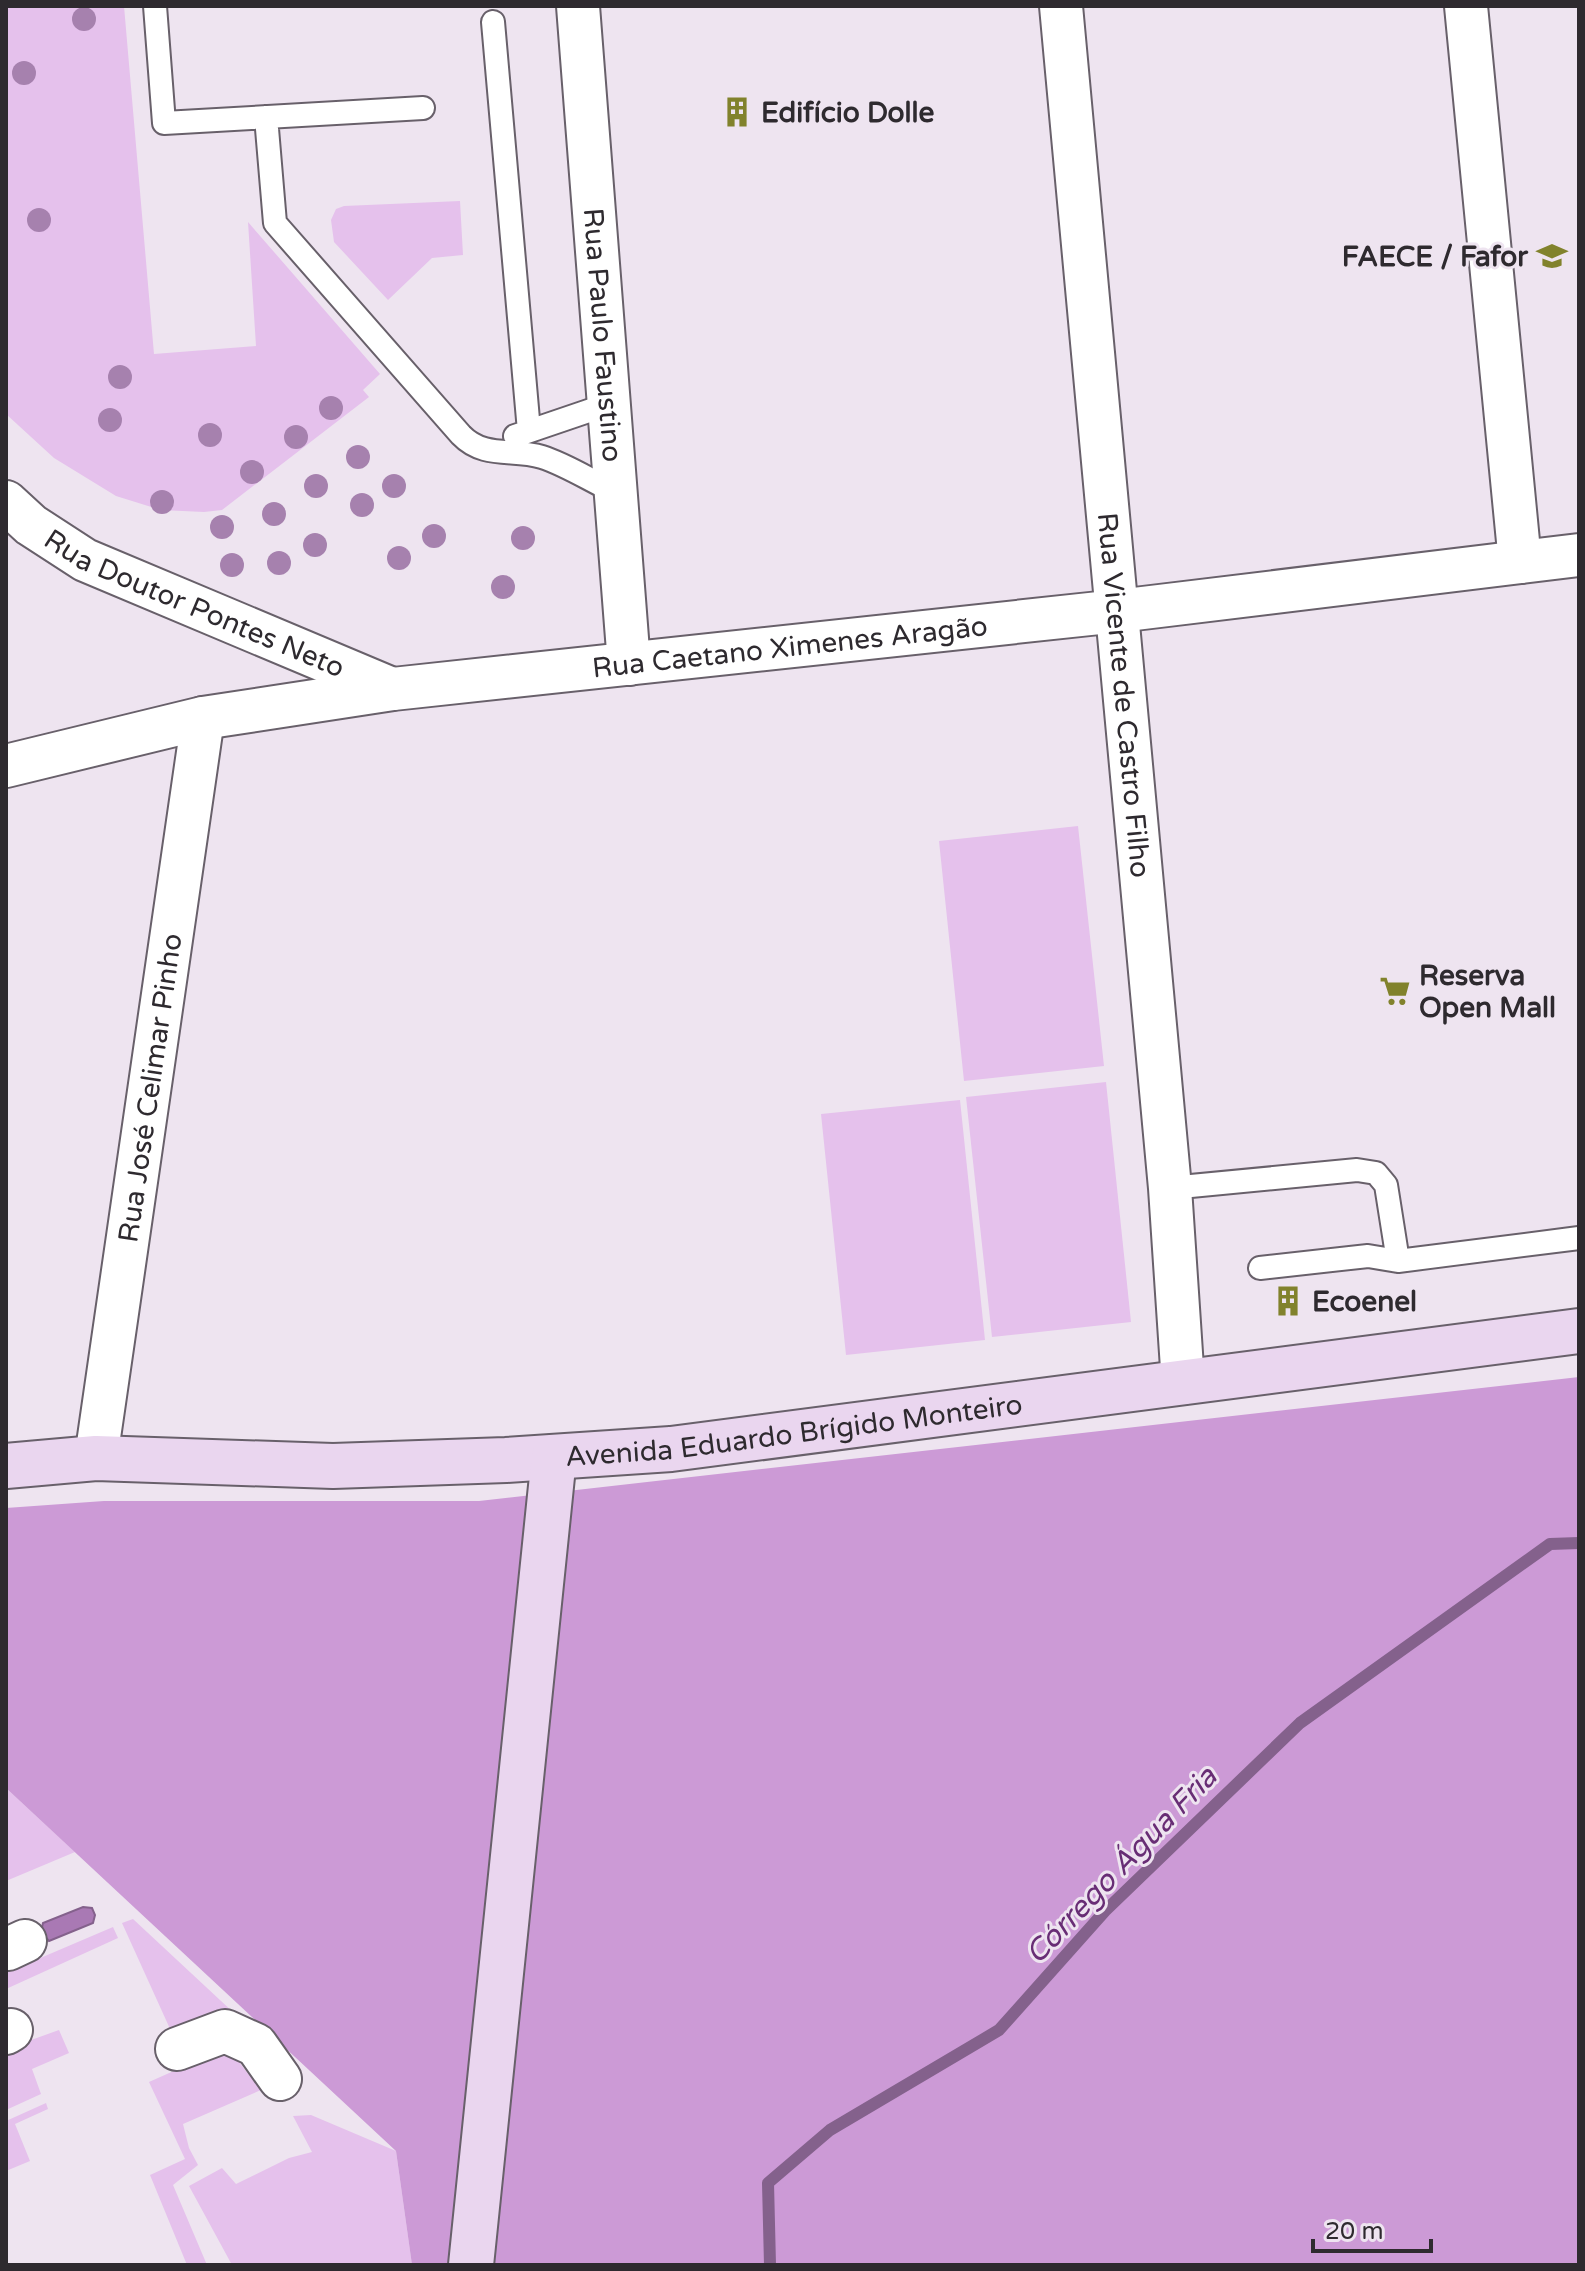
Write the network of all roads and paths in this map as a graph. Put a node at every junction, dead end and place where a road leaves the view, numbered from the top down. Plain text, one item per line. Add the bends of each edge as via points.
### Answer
1 (155, 6) edge
2 (578, 6) edge
3 (1061, 6) edge
4 (1466, 6) edge
5 (493, 22) dead end
6 (423, 108) dead end
7 (266, 117) junction
8 (609, 404) junction
9 (529, 431) junction
10 (461, 435) junction
11 (615, 492) junction
12 (6, 502) edge
13 (1579, 555) edge
14 (1520, 562) junction
15 (1118, 611) junction
16 (629, 664) junction
17 (393, 689) junction
18 (203, 718) junction
19 (6, 766) edge
20 (1170, 1188) junction
21 (1579, 1238) edge
22 (1398, 1261) junction
23 (1260, 1268) dead end
24 (1579, 1331) edge
25 (1183, 1383) junction
26 (554, 1457) junction
27 (96, 1458) junction
28 (6, 1466) edge
29 (177, 2049) dead end
30 (280, 2079) dead end
31 (471, 2265) edge

1 - 7 lane via 164,123
2 - 8 street, Rua Paulo Faustino
3 - 15 street, Rua Vicente de Castro Filho
4 - 14 street
5 - 9 lane
6 - 7 lane
7 - 10 lane via 275,223
8 - 9 lane
8 - 11 street, Rua Paulo Faustino
9 - 10 lane via 509,438
10 - 11 lane via 485,451 521,451 545,458
11 - 16 street, Rua Paulo Faustino
12 - 17 street, Rua Doutor Pontes Neto via 85,560
13 - 14 street, Rua Caetano Ximenes Aragão
14 - 15 street, Rua Caetano Ximenes Aragão
15 - 16 street, Rua Caetano Ximenes Aragão
15 - 20 street, Rua Vicente de Castro Filho
16 - 17 street, Rua Caetano Ximenes Aragão
17 - 18 street, Rua Caetano Ximenes Aragão
18 - 19 street, Rua Caetano Ximenes Aragão
18 - 27 street, Rua José Celimar Pinho
20 - 22 lane via 1357,1170 1376,1173 1386,1185
20 - 25 street, Rua Vicente de Castro Filho
21 - 22 lane
22 - 23 lane via 1368,1256
24 - 25 main road, Avenida Eduardo Brígido Monteiro
25 - 26 main road, Avenida Eduardo Brígido Monteiro via 687,1447
26 - 27 main road, Avenida Eduardo Brígido Monteiro via 333,1466
26 - 31 main road
27 - 28 main road, Avenida Eduardo Brígido Monteiro
29 - 30 street via 225,2031 256,2045

